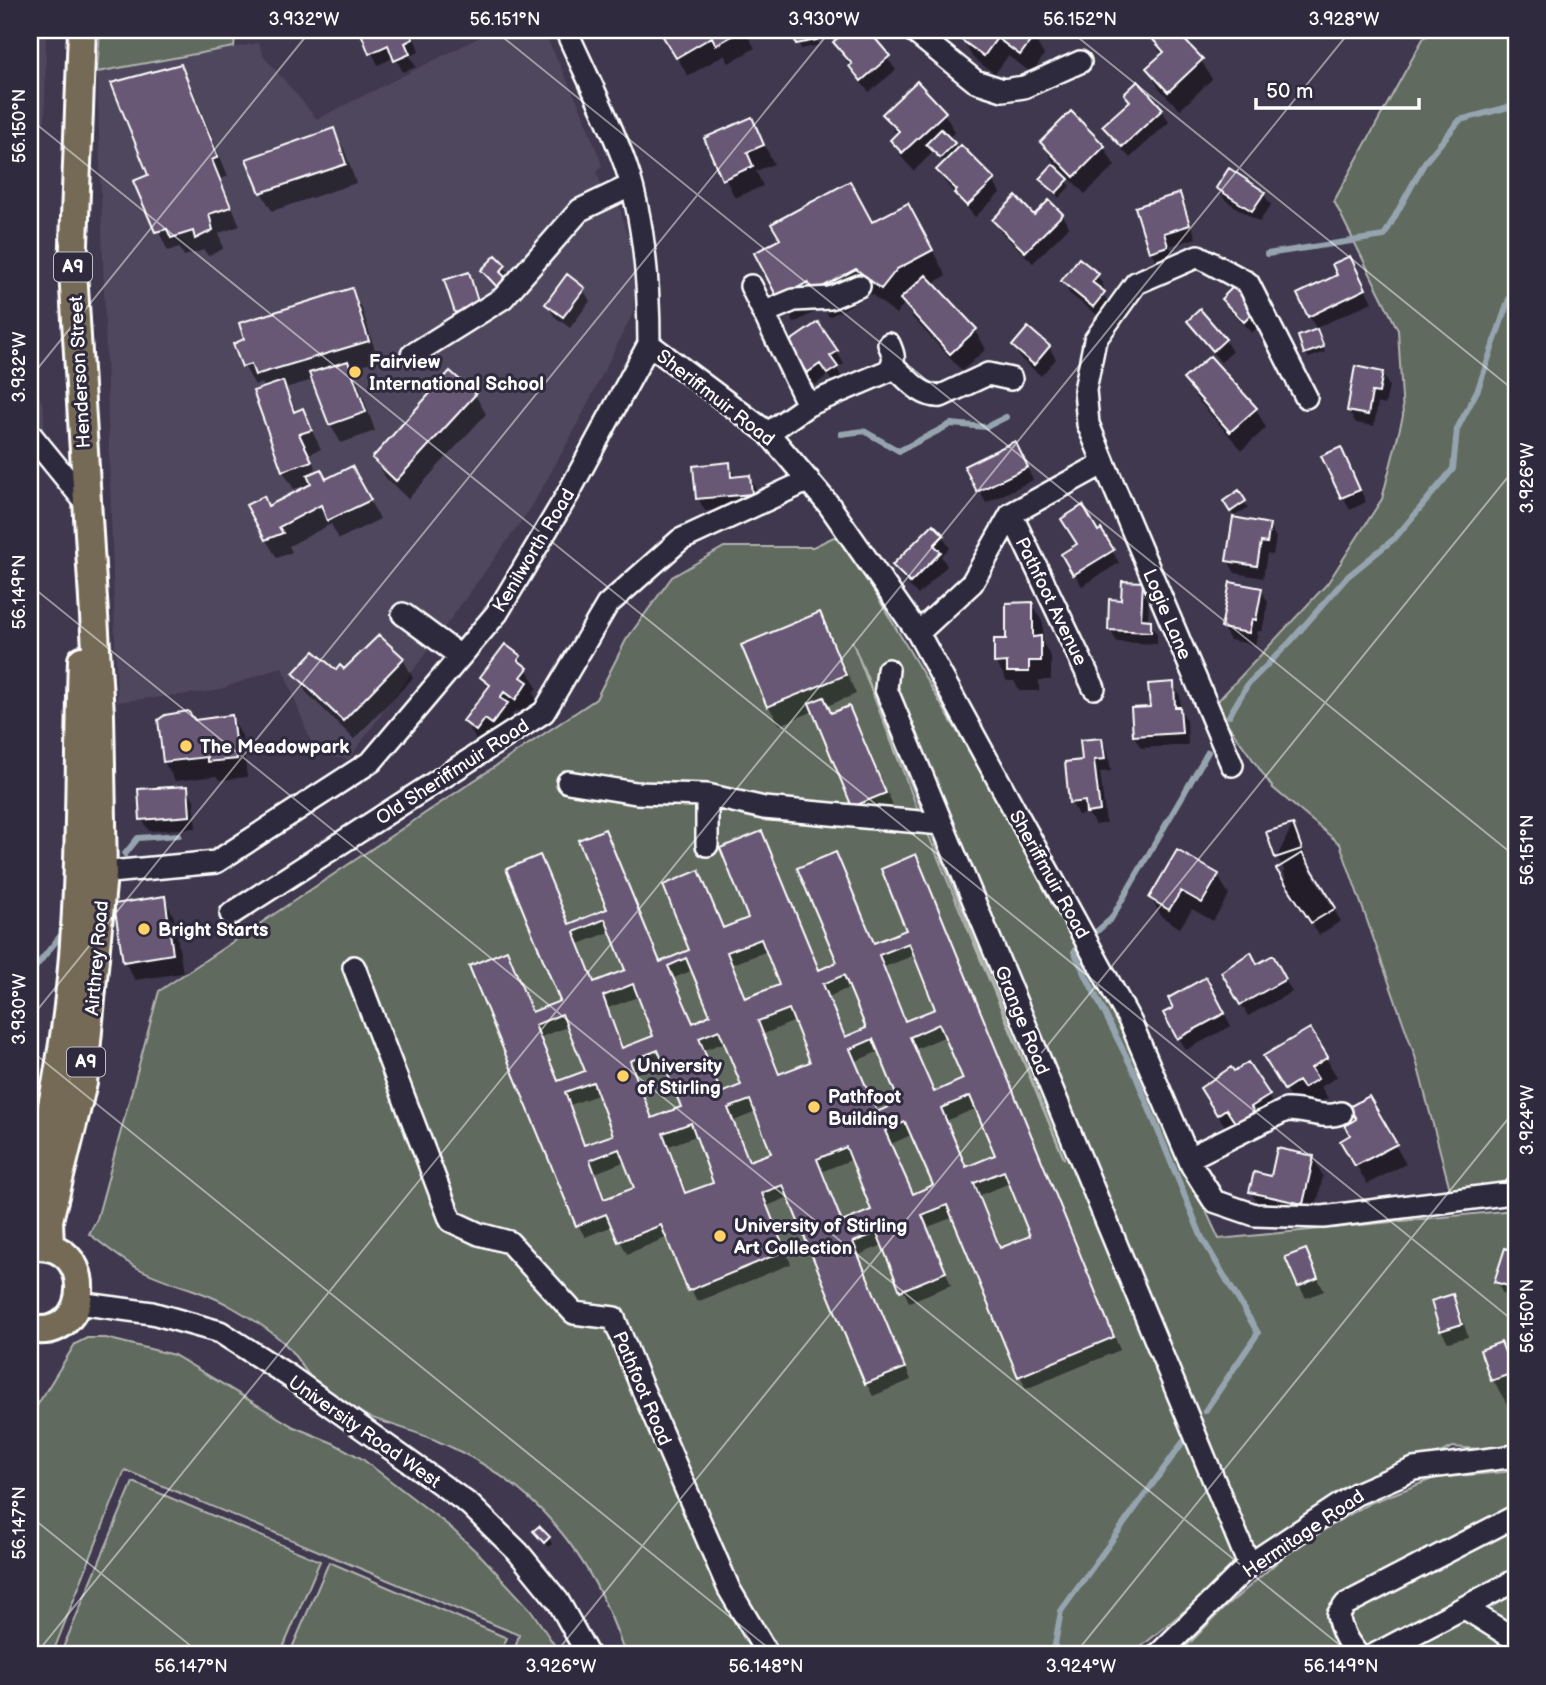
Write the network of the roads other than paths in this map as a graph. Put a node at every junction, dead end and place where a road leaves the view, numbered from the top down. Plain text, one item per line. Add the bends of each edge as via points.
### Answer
1 (82, 30) edge
2 (566, 30) edge
3 (912, 30) edge
4 (1080, 62) dead end
5 (630, 186) junction
6 (751, 286) dead end
7 (859, 286) dead end
8 (764, 313) junction
9 (649, 344) junction
10 (412, 355) dead end
11 (1011, 379) dead end
12 (1306, 397) dead end
13 (808, 405) junction
14 (768, 433) junction
15 (30, 434) edge
16 (1104, 463) junction
17 (809, 480) junction
18 (87, 504) junction
19 (1011, 514) junction
20 (403, 614) dead end
21 (918, 633) junction
22 (460, 656) junction
23 (888, 670) dead end
24 (1094, 688) dead end
25 (1231, 765) dead end
26 (568, 782) dead end
27 (708, 795) junction
28 (942, 824) junction
29 (707, 845) dead end
30 (91, 874) junction
31 (231, 914) dead end
32 (354, 967) dead end
33 (1341, 1113) dead end
34 (1189, 1158) junction
35 (1516, 1188) edge
36 (30, 1216) edge
37 (40, 1247) edge
38 (78, 1303) junction
39 (31, 1333) edge
40 (1516, 1456) edge
41 (1516, 1516) edge
42 (1249, 1565) junction
43 (1516, 1580) edge
44 (1465, 1608) junction
45 (1516, 1640) edge
46 (588, 1655) edge
47 (768, 1655) edge
48 (1158, 1655) edge
49 (1358, 1655) edge
50 (1374, 1655) edge

1 - 18 main road, Henderson Street / A9 via 73,271
2 - 5 street via 622,155
3 - 4 street via 975,81 1003,90 1024,87
5 - 9 street via 642,233
5 - 10 street via 580,210 503,298
6 - 8 street
7 - 8 street via 830,298 794,300
8 - 13 street
9 - 14 street, Sheriffmuir Road
9 - 22 street, Kenilworth Road via 497,613
11 - 13 street via 988,374 933,397 924,393 891,355 888,371
12 - 16 street, Logie Lane via 1248,283 1198,256 1136,283 1095,340 1085,390 1088,424
13 - 14 street
14 - 17 street, Sheriffmuir Road
15 - 18 street
16 - 19 street
16 - 25 street, Logie Lane
17 - 21 street, Sheriffmuir Road
17 - 31 street, Old Sheriffmuir Road via 680,540 607,605 544,712
18 - 30 main road, Henderson Street / A9 via 79,733
19 - 21 street via 972,583
19 - 24 street, Pathfoot Avenue
20 - 22 street
21 - 34 street, Sheriffmuir Road via 1131,1023
22 - 30 street, Kenilworth Road via 372,761 216,862
23 - 28 street, Grange Road via 886,689
26 - 27 street via 636,793
27 - 28 street via 764,808
27 - 29 street
28 - 42 street, Grange Road
30 - 36 main road, Airthrey Road / A9 via 57,1086
30 - 37 main road, Airthrey Road / A9 via 83,1083
32 - 47 street, Pathfoot Road via 451,1221 509,1242 574,1313 614,1318 729,1589
33 - 34 street via 1321,1116 1286,1110
34 - 35 street, Sheriffmuir Road via 1214,1201 1255,1215 1323,1217 1512,1193
37 - 38 main road, A9 via 68,1258 77,1271 81,1286
38 - 39 main road via 68,1319
38 - 46 street, University Road West via 152,1313 220,1332 289,1376 470,1505 518,1552 558,1601
40 - 42 street, Hermitage Road via 1414,1469 1356,1494
41 - 49 street via 1346,1604 1338,1615 1340,1627
42 - 48 street, Hermitage Road
43 - 44 street
44 - 45 street
44 - 50 street

